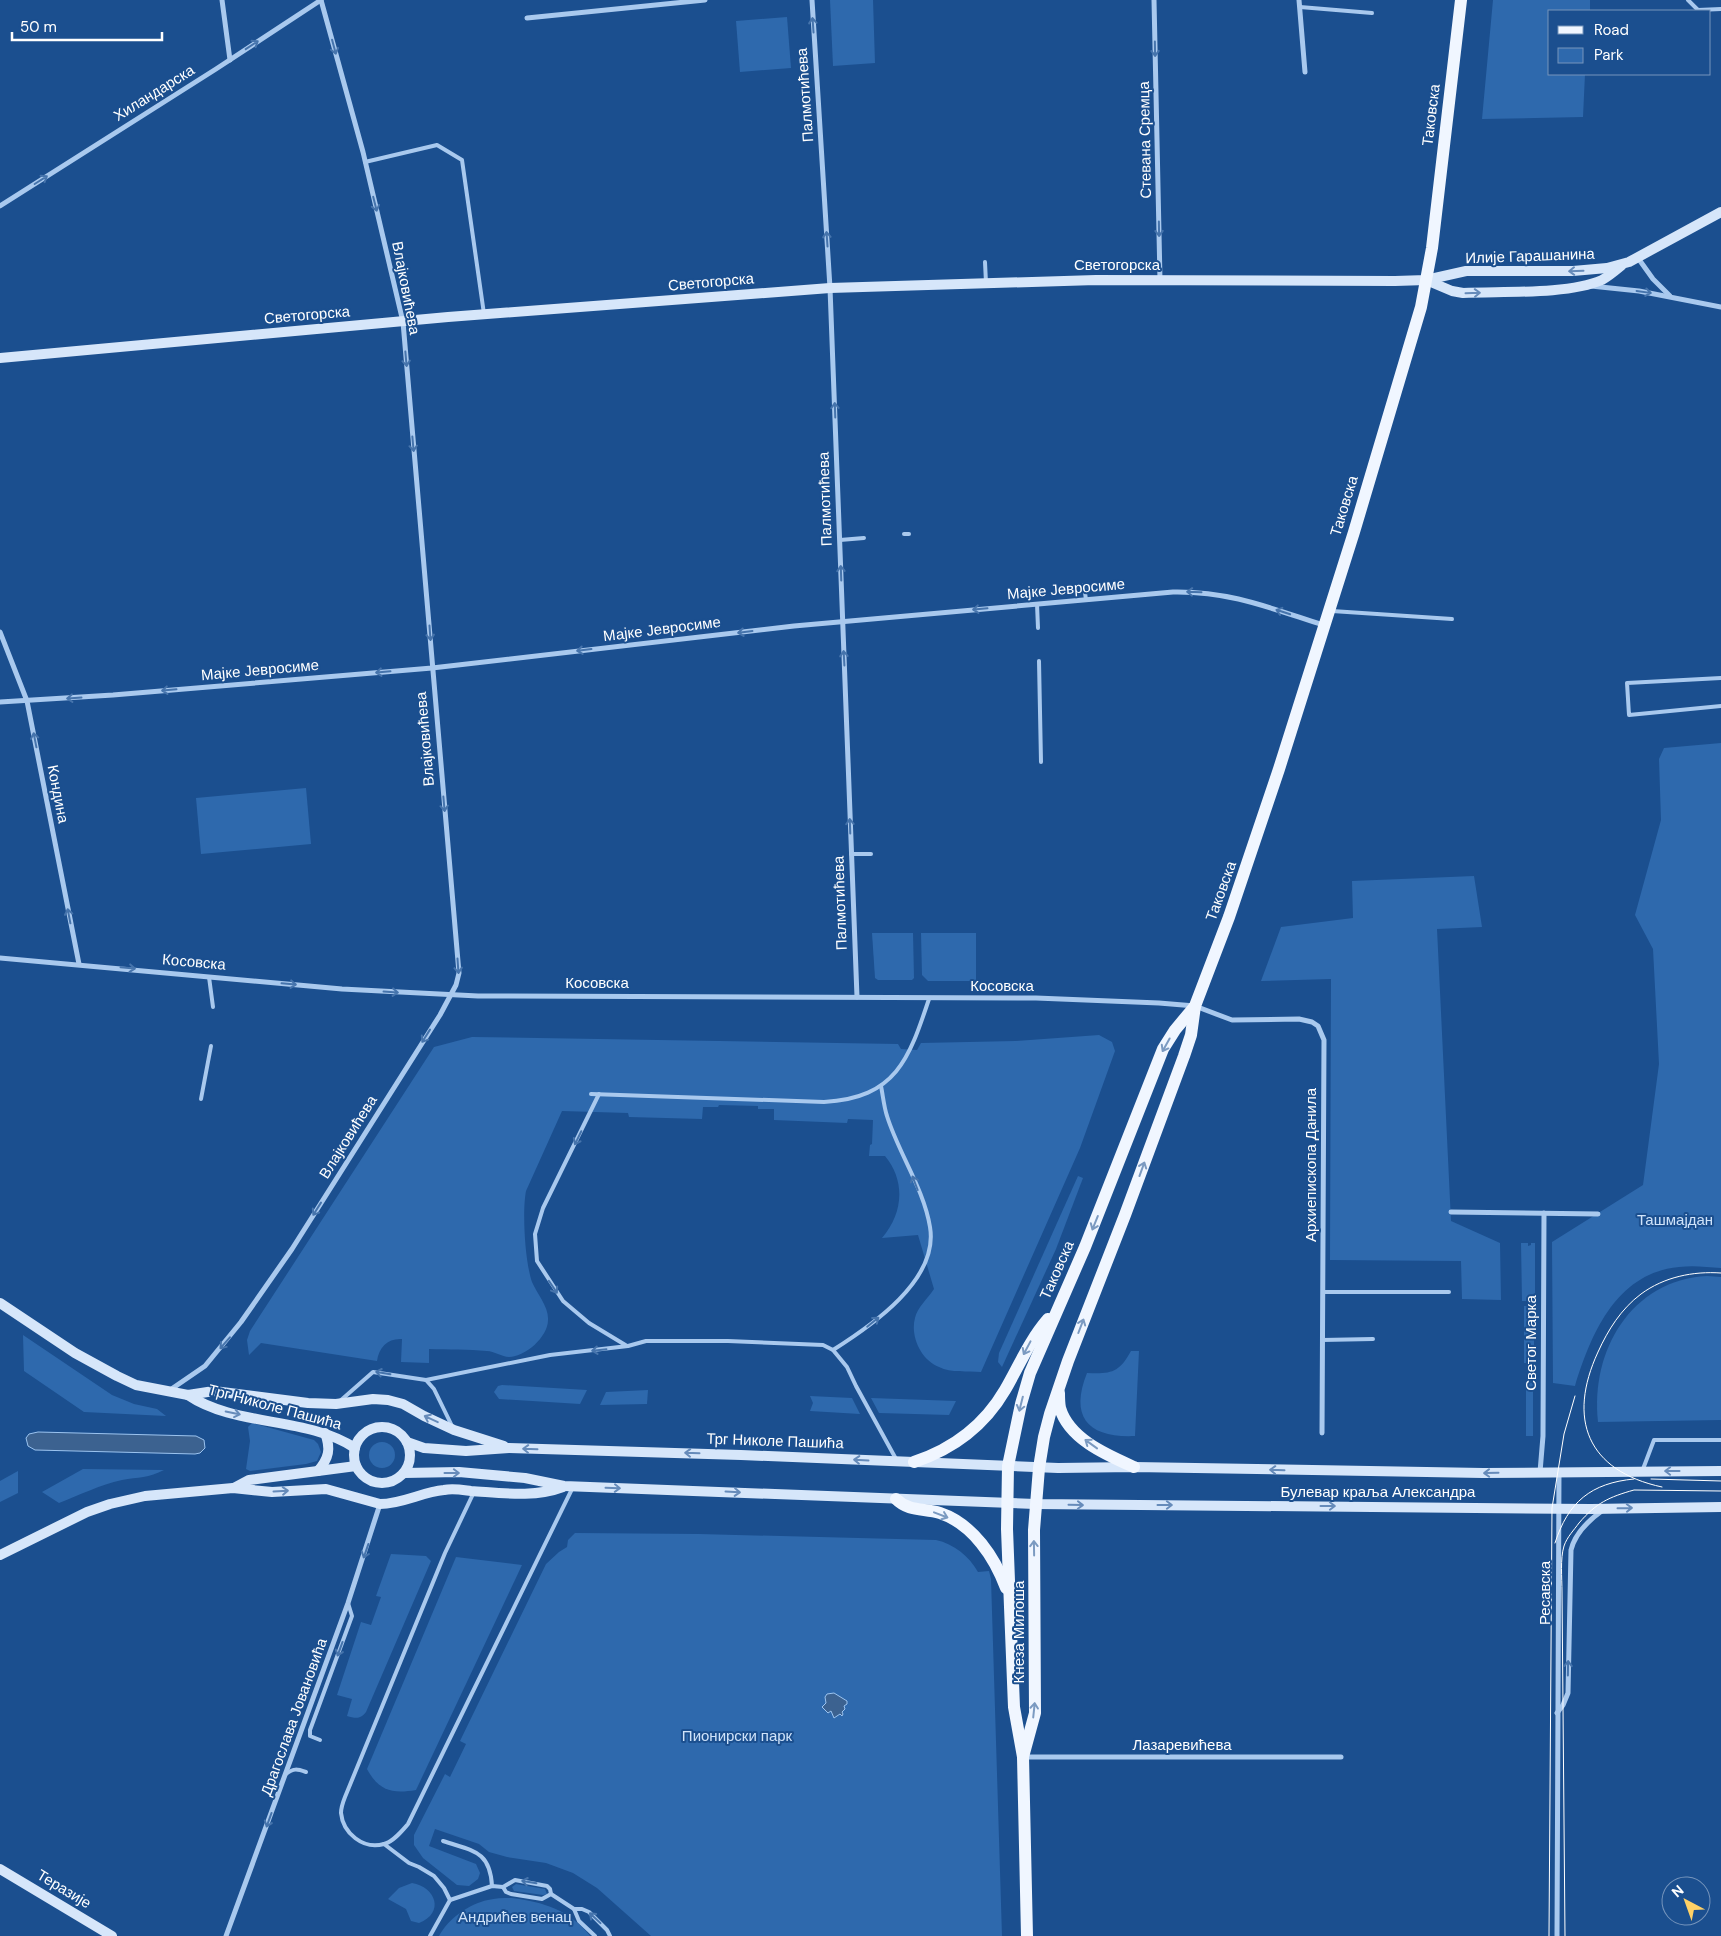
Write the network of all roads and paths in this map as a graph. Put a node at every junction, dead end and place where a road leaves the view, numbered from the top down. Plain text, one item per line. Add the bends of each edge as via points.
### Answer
1 (222, 0) edge
2 (321, 0) edge
3 (705, 0) edge
4 (812, 0) edge
5 (1154, 0) edge
6 (1299, 0) edge
7 (1462, 0) edge
8 (1688, 0) edge
9 (1300, 6) junction
10 (1721, 9) edge
11 (1372, 13) dead end
12 (527, 18) dead end
13 (230, 60) junction
14 (1305, 72) dead end
15 (365, 162) junction
16 (0, 206) edge
17 (1721, 212) edge
18 (1638, 258) junction
19 (985, 262) dead end
20 (1624, 264) junction
21 (1160, 280) junction
22 (1426, 280) junction
23 (986, 283) junction
24 (1582, 286) junction
25 (830, 288) junction
26 (1670, 296) junction
27 (1721, 307) edge
28 (484, 314) junction
29 (403, 322) junction
30 (0, 358) edge
31 (904, 534) dead end
32 (910, 534) dead end
33 (864, 538) dead end
34 (840, 540) junction
35 (1084, 585) dead end
36 (1086, 600) junction
37 (1037, 604) junction
38 (1328, 611) junction
39 (1452, 619) dead end
40 (843, 621) junction
41 (1323, 625) junction
42 (1038, 628) dead end
43 (0, 632) edge
44 (1039, 661) dead end
45 (432, 668) junction
46 (1721, 678) edge
47 (27, 701) junction
48 (0, 702) edge
49 (1721, 706) edge
50 (1041, 762) dead end
51 (851, 854) junction
52 (871, 854) dead end
53 (0, 958) edge
54 (79, 964) junction
55 (209, 976) junction
56 (451, 994) junction
57 (857, 997) junction
58 (930, 998) junction
59 (1195, 1006) junction
60 (214, 1007) dead end
61 (210, 1046) dead end
62 (881, 1086) junction
63 (591, 1094) dead end
64 (599, 1094) junction
65 (201, 1099) dead end
66 (1451, 1212) dead end
67 (1544, 1213) junction
68 (1598, 1214) dead end
69 (1323, 1292) junction
70 (1449, 1292) dead end
71 (0, 1303) edge
72 (1056, 1310) junction
73 (1373, 1339) dead end
74 (1322, 1340) junction
75 (628, 1346) junction
76 (833, 1350) junction
77 (426, 1380) junction
78 (1059, 1389) junction
79 (168, 1392) junction
80 (188, 1395) junction
81 (336, 1404) junction
82 (454, 1430) junction
83 (325, 1433) junction
84 (1322, 1433) dead end
85 (1721, 1440) edge
86 (407, 1442) junction
87 (355, 1448) junction
88 (509, 1448) junction
89 (897, 1462) junction
90 (914, 1462) junction
91 (356, 1466) junction
92 (1008, 1466) junction
93 (1134, 1467) junction
94 (1039, 1468) junction
95 (318, 1471) junction
96 (1721, 1471) edge
97 (1540, 1472) junction
98 (1559, 1472) junction
99 (1642, 1472) junction
100 (404, 1473) junction
101 (568, 1487) junction
102 (233, 1488) junction
103 (474, 1491) junction
104 (896, 1500) junction
105 (1008, 1503) junction
106 (380, 1504) junction
107 (1035, 1504) junction
108 (1721, 1507) edge
109 (1558, 1508) junction
110 (1606, 1508) junction
111 (0, 1555) edge
112 (1010, 1600) junction
113 (348, 1603) junction
114 (1557, 1714) junction
115 (320, 1740) dead end
116 (1023, 1757) junction
117 (1341, 1757) dead end
118 (306, 1772) dead end
119 (286, 1774) junction
120 (443, 1841) dead end
121 (384, 1844) junction
122 (0, 1869) edge
123 (492, 1886) junction
124 (503, 1887) junction
125 (551, 1894) junction
126 (450, 1900) junction
127 (574, 1909) junction
128 (112, 1936) edge
129 (226, 1936) edge
130 (430, 1936) edge
131 (595, 1936) edge
132 (610, 1936) edge
133 (1027, 1936) edge
134 (1557, 1936) edge

1 - 13 street
13 -> 2 street, Хиландарска
2 -> 15 street, Влајковићева
3 - 12 street
25 -> 4 street, Палмотићева
5 -> 21 street, Стевана Сремца
6 - 9 street
7 - 22 main road, Таковска
8 - 10 lane via 1698,10
9 - 11 lane
9 - 14 street
16 -> 13 street, Хиландарска
15 - 28 lane via 437,145 462,160
15 -> 29 street, Влајковићева
17 - 18 main road
18 - 20 main road
18 - 26 street
19 - 23 lane
20 -> 22 main road, Илије Гарашанина via 1588,270 1466,271
20 - 24 main road, Илије Гарашанина via 1602,280
21 - 22 main road, Светогорска
21 - 23 main road, Светогорска
22 -> 24 main road, Илије Гарашанина via 1452,292 1463,293
22 - 38 main road, Таковска via 1421,307
23 - 25 main road, Светогорска
24 -> 26 street, Илије Гарашанина
25 - 28 main road, Светогорска
34 -> 25 street, Палмотићева
26 - 27 street, Илије Гарашанина
28 - 29 main road, Светогорска
29 - 30 main road, Светогорска
29 -> 45 street, Влајковићева
31 - 32 lane
33 - 34 lane
40 -> 34 street, Палмотићева
35 - 36 lane
36 - 37 street, Мајке Јевросиме
41 -> 36 street, Мајке Јевросиме via 1242,598 1214,593 1173,592
37 -> 40 street, Мајке Јевросиме
37 - 42 lane
38 - 39 lane
38 - 41 main road, Таковска
40 -> 45 street, Мајке Јевросиме
51 -> 40 street, Палмотићева
41 - 59 main road, Таковска via 1258,834
43 - 47 street, Кондина
44 - 50 lane
45 -> 47 street, Мајке Јевросиме
45 -> 56 street, Влајковићева via 458,972
46 - 49 lane via 1627,683 1629,715
47 - 48 street, Мајке Јевросиме
54 -> 47 street, Кондина
51 - 52 lane
51 - 57 street, Палмотићева
53 - 54 street, Косовска
54 -> 55 street, Косовска
55 -> 56 street, Косовска via 342,989
55 - 60 lane
56 - 57 street, Косовска
56 -> 79 street, Влајковићева via 297,1241 241,1322 205,1366
57 - 58 street, Косовска
58 - 59 street, Косовска via 1036,998
58 - 62 lane via 909,1054
59 - 69 street, Архиепископа Данила via 1232,1020 1299,1019 1312,1022 1322,1033
59 -> 72 main road, Таковска via 1163,1049 1092,1230
78 -> 59 main road, Таковска via 1184,1056
61 - 65 lane
62 - 64 lane via 853,1100 824,1102
76 -> 62 lane via 890,1308 919,1276 929,1252 930,1228 887,1116
63 - 64 lane
64 -> 75 lane via 543,1208 535,1234 537,1261 562,1301 589,1323
66 - 67 street
67 - 68 street
67 - 97 street, Светог Марка via 1544,1436
69 - 70 lane
69 - 74 street, Архиепископа Данила
71 - 79 main road, Трг Николе Пашића via 75,1353 117,1376
72 -> 90 main road via 1030,1342 993,1408 974,1430 949,1448
72 -> 92 main road, Таковска via 1030,1373
73 - 74 lane
74 - 84 street, Архиепископа Данила
75 - 76 lane via 646,1341 812,1344
75 -> 77 lane via 550,1355
76 - 89 lane via 847,1366
77 -> 81 lane via 374,1372
77 - 82 lane via 434,1389
93 -> 78 main road via 1102,1452 1067,1423 1060,1408
78 - 94 main road, Таковска via 1044,1437
79 - 80 main road, Трг Николе Пашића
80 - 81 main road, Трг Николе Пашића via 214,1391
80 -> 83 main road, Трг Николе Пашића via 211,1408
82 -> 81 main road, Трг Николе Пашића via 404,1404 388,1400
82 - 88 main road, Трг Николе Пашића
83 - 87 main road, Трг Николе Пашића
83 - 95 main road via 329,1444 328,1457
85 - 99 lane via 1654,1440
86 - 87 main road, Трг Николе Пашића via 396,1430 380,1427 364,1434
86 - 88 main road, Трг Николе Пашића via 424,1448 458,1450
86 - 100 main road via 411,1455
87 - 91 main road, Трг Николе Пашића
89 -> 88 main road, Трг Николе Пашића
89 - 90 main road, Трг Николе Пашића
90 - 92 main road, Трг Николе Пашића
91 - 95 main road
91 - 100 main road via 361,1474 378,1483 396,1479
92 - 94 main road, Трг Николе Пашића
92 - 105 main road, Таковска
93 - 94 main road, Булевар краља Александра
97 -> 93 main road, Булевар краља Александра
94 - 107 main road, Таковска
95 - 102 main road via 249,1480
96 -> 99 main road, Булевар краља Александра
97 - 98 main road, Булевар краља Александра
98 - 99 main road, Булевар краља Александра
98 - 109 street, Ресавска
100 -> 101 main road via 459,1472 525,1478
101 - 103 main road via 533,1494
101 -> 104 main road
101 - 121 lane via 408,1824
102 -> 106 main road via 272,1492 326,1489
102 - 111 main road via 145,1496 110,1504
103 - 106 main road via 446,1489
103 - 121 lane via 344,1797 341,1812 346,1829 367,1844
104 - 105 main road
104 -> 112 main road via 907,1508 941,1513 975,1536 1001,1575
105 - 107 main road
105 - 112 main road, Кнеза Милоша
106 -> 113 street, Драгослава Јовановића
107 -> 109 main road, Булевар краља Александра
116 -> 107 main road, Кнеза Милоша via 1035,1713
110 -> 108 main road, Булевар краља Александра
109 - 110 main road, Булевар краља Александра
109 - 114 street, Ресавска
114 -> 110 street, Ресавска via 1568,1692 1571,1550 1577,1535
112 - 116 main road, Кнеза Милоша via 1014,1707
113 -> 115 lane via 352,1616 310,1730 310,1736
113 - 119 street, Драгослава Јовановића
114 - 134 street, Ресавска
116 - 117 street, Лазаревићева
116 - 133 main road, Кнеза Милоша
118 - 119 lane via 297,1769
119 -> 129 street, Драгослава Јовановића
120 - 123 lane via 482,1857 488,1863
121 - 126 lane via 409,1863 434,1876
122 - 128 main road, Теразије
123 - 124 lane
123 - 126 lane
124 - 125 lane via 510,1894 542,1899
125 -> 124 lane via 546,1886 530,1882 515,1880
125 - 127 lane
126 - 130 lane
127 - 131 lane via 579,1921
132 -> 127 lane via 589,1912

